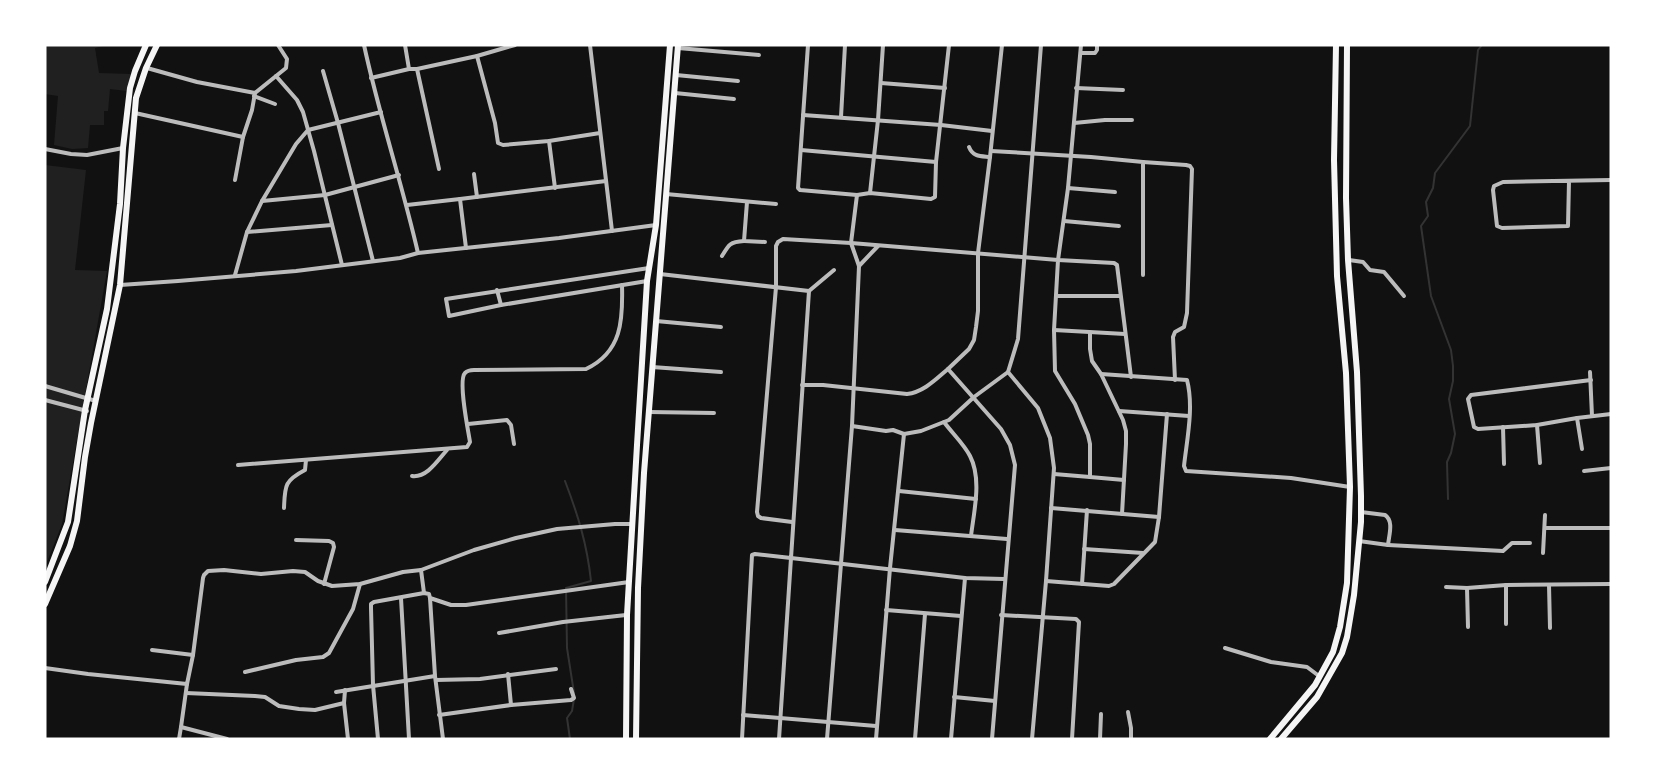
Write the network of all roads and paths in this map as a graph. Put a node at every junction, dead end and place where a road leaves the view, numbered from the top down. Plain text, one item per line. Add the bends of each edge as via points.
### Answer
1 (146, 45) edge
2 (157, 45) edge
3 (278, 45) edge
4 (364, 45) edge
5 (405, 45) edge
6 (515, 45) edge
7 (590, 45) edge
8 (669, 45) edge
9 (808, 45) edge
10 (845, 45) edge
11 (883, 45) edge
12 (949, 45) edge
13 (1002, 45) edge
14 (1041, 45) edge
15 (1081, 45) edge
16 (1097, 45) edge
17 (1336, 45) edge
18 (1347, 45) edge
19 (678, 46) edge
20 (1081, 53) junction
21 (759, 55) dead end
22 (477, 56) junction
23 (146, 68) junction
24 (409, 69) junction
25 (417, 69) junction
26 (323, 71) dead end
27 (676, 75) junction
28 (276, 76) junction
29 (371, 78) junction
30 (738, 81) dead end
31 (881, 83) junction
32 (945, 88) junction
33 (1076, 88) junction
34 (1123, 90) dead end
35 (675, 93) junction
36 (254, 95) junction
37 (734, 99) dead end
38 (275, 104) dead end
39 (381, 112) junction
40 (135, 113) junction
41 (803, 115) junction
42 (841, 117) junction
43 (878, 120) junction
44 (1132, 120) dead end
45 (338, 123) junction
46 (1074, 123) junction
47 (941, 125) junction
48 (308, 130) junction
49 (992, 131) junction
50 (600, 133) junction
51 (243, 138) junction
52 (549, 141) junction
53 (969, 147) dead end
54 (123, 148) junction
55 (45, 149) edge
56 (801, 150) junction
57 (991, 151) junction
58 (1034, 153) junction
59 (661, 155) junction
60 (670, 156) junction
61 (1070, 156) junction
62 (873, 157) junction
63 (990, 157) junction
64 (936, 162) junction
65 (1143, 162) junction
66 (440, 169) dead end
67 (474, 174) dead end
68 (399, 176) junction
69 (235, 180) dead end
70 (1611, 180) edge
71 (606, 181) junction
72 (1569, 181) junction
73 (355, 188) junction
74 (555, 188) junction
75 (1068, 188) junction
76 (1114, 192) dead end
77 (870, 193) junction
78 (666, 194) junction
79 (325, 195) junction
80 (857, 195) junction
81 (477, 197) junction
82 (460, 198) junction
83 (262, 201) junction
84 (747, 202) junction
85 (776, 204) dead end
86 (407, 205) junction
87 (1064, 221) junction
88 (332, 225) junction
89 (656, 225) junction
90 (1119, 226) dead end
91 (612, 231) junction
92 (247, 232) junction
93 (744, 241) junction
94 (765, 242) dead end
95 (851, 243) junction
96 (878, 246) junction
97 (466, 248) junction
98 (418, 253) junction
99 (978, 253) junction
100 (722, 256) dead end
101 (1024, 258) junction
102 (1348, 260) junction
103 (373, 261) junction
104 (1058, 261) junction
105 (342, 265) junction
106 (859, 266) junction
107 (649, 268) junction
108 (834, 270) dead end
109 (660, 274) junction
110 (235, 275) junction
111 (1143, 275) dead end
112 (648, 281) junction
113 (120, 285) junction
114 (622, 285) junction
115 (776, 287) junction
116 (497, 290) junction
117 (809, 291) junction
118 (1056, 296) junction
119 (1120, 296) junction
120 (1404, 296) dead end
121 (501, 305) junction
122 (656, 321) junction
123 (721, 327) dead end
124 (1054, 330) junction
125 (1090, 333) junction
126 (1125, 334) junction
127 (652, 367) junction
128 (948, 369) junction
129 (721, 372) dead end
130 (1008, 372) junction
131 (1357, 372) junction
132 (1590, 372) dead end
133 (1346, 373) junction
134 (1101, 374) junction
135 (1131, 377) junction
136 (1175, 380) junction
137 (1591, 380) junction
138 (802, 385) junction
139 (45, 386) edge
140 (854, 389) junction
141 (974, 397) junction
142 (88, 399) junction
143 (45, 400) edge
144 (96, 401) junction
145 (1346, 401) junction
146 (1357, 401) junction
147 (85, 410) junction
148 (1119, 411) junction
149 (649, 412) junction
150 (93, 413) junction
151 (714, 413) dead end
152 (1167, 414) junction
153 (1611, 414) edge
154 (1189, 416) junction
155 (1592, 416) junction
156 (1577, 418) junction
157 (944, 422) junction
158 (468, 424) junction
159 (1537, 425) junction
160 (852, 426) junction
161 (1503, 427) junction
162 (904, 434) junction
163 (514, 444) dead end
164 (1582, 449) dead end
165 (447, 450) junction
166 (306, 460) junction
167 (1540, 463) dead end
168 (1504, 464) dead end
169 (237, 465) dead end
170 (1611, 468) edge
171 (1584, 471) dead end
172 (1054, 474) junction
173 (412, 476) dead end
174 (1090, 477) junction
175 (1124, 480) junction
176 (1350, 488) junction
177 (898, 490) junction
178 (1350, 496) junction
179 (1361, 496) junction
180 (976, 499) junction
181 (284, 508) dead end
182 (1052, 508) junction
183 (1087, 510) junction
184 (1360, 512) junction
185 (1122, 514) junction
186 (1545, 514) dead end
187 (1159, 517) junction
188 (792, 522) junction
189 (632, 524) junction
190 (1545, 528) junction
191 (1611, 528) edge
192 (895, 530) junction
193 (971, 536) junction
194 (1007, 539) junction
195 (296, 540) dead end
196 (1348, 540) junction
197 (1359, 541) junction
198 (1530, 543) dead end
199 (1388, 545) junction
200 (1084, 549) junction
201 (1143, 553) junction
202 (1543, 553) dead end
203 (791, 558) junction
204 (840, 564) junction
205 (890, 568) junction
206 (421, 570) junction
207 (965, 578) junction
208 (1004, 579) junction
209 (1046, 581) junction
210 (45, 582) edge
211 (629, 582) junction
212 (324, 584) junction
213 (360, 584) junction
214 (1082, 584) junction
215 (1611, 584) edge
216 (1506, 585) junction
217 (1550, 585) junction
218 (1446, 587) dead end
219 (1467, 588) junction
220 (424, 592) junction
221 (401, 598) junction
222 (430, 598) junction
223 (45, 604) edge
224 (886, 610) junction
225 (925, 614) junction
226 (627, 615) junction
227 (1001, 615) junction
228 (961, 616) junction
229 (1043, 617) junction
230 (1506, 624) dead end
231 (1468, 627) dead end
232 (1550, 628) dead end
233 (499, 633) dead end
234 (1225, 648) dead end
235 (152, 650) dead end
236 (193, 656) junction
237 (45, 668) edge
238 (556, 669) dead end
239 (245, 672) dead end
240 (508, 674) junction
241 (1320, 677) junction
242 (436, 678) junction
243 (405, 681) junction
244 (187, 684) junction
245 (374, 686) junction
246 (571, 689) dead end
247 (345, 690) junction
248 (336, 692) dead end
249 (186, 693) junction
250 (954, 697) junction
251 (995, 701) junction
252 (344, 703) junction
253 (511, 705) junction
254 (1128, 712) dead end
255 (1101, 714) dead end
256 (439, 715) junction
257 (743, 715) junction
258 (780, 718) junction
259 (827, 723) junction
260 (876, 726) junction
261 (181, 727) junction
262 (179, 739) edge
263 (227, 739) edge
264 (348, 739) edge
265 (378, 739) edge
266 (409, 739) edge
267 (443, 739) edge
268 (627, 739) edge
269 (636, 739) edge
270 (742, 739) edge
271 (779, 739) edge
272 (827, 739) edge
273 (876, 739) edge
274 (915, 739) edge
275 (951, 739) edge
276 (992, 739) edge
277 (1032, 739) edge
278 (1072, 739) edge
279 (1100, 739) edge
280 (1131, 739) edge
281 (1270, 739) edge
282 (1281, 739) edge

1 - 54 main road via 130,88
2 - 23 main road
3 - 28 street via 288,63
4 - 29 street
5 - 24 street
6 - 22 street
7 - 50 street
8 - 59 main road
9 - 41 street
10 - 42 street
11 - 31 street
12 - 32 street
13 - 49 street
14 - 58 street
15 - 20 street
16 - 20 street via 1093,53
17 - 133 main road via 1337,276
18 - 102 main road
19 - 21 street
19 - 27 main road
20 - 33 street
22 - 25 street
22 - 52 street via 498,143
23 - 36 street
23 - 40 main road
24 - 25 street
24 - 29 street
25 - 66 street
26 - 45 street
27 - 30 street
27 - 35 main road
28 - 36 street
28 - 48 street via 297,100
29 - 39 street
31 - 32 street
31 - 43 street
32 - 47 street
33 - 34 street
33 - 46 street
35 - 37 street
35 - 60 main road
36 - 38 street
36 - 51 street
39 - 45 street
39 - 68 street
40 - 51 street
40 - 113 main road
41 - 42 street
41 - 56 street
42 - 43 street
43 - 47 street
43 - 62 street
44 - 46 street
45 - 48 street
45 - 73 street
46 - 61 street
47 - 49 street
47 - 64 street
48 - 79 street
48 - 83 street
49 - 57 street
50 - 52 street
50 - 71 street
51 - 69 street
52 - 74 street
53 - 63 street via 975,155
54 - 55 street via 87,155
54 - 142 main road via 107,309
56 - 62 street
56 - 80 street via 800,190
57 - 58 street
57 - 63 street
58 - 61 street
58 - 101 street
59 - 60 main road
59 - 89 main road
60 - 78 main road
61 - 65 street
61 - 75 street
62 - 64 street
62 - 77 street
63 - 99 street
64 - 77 street via 932,199
65 - 111 street
65 - 136 street via 1186,165 1192,169 1187,313 1184,327 1173,337
67 - 81 street
68 - 73 street
68 - 86 street
70 - 72 street
71 - 74 street
71 - 91 street
72 - 72 street via 1503,182 1494,186 1497,226 1568,226
73 - 79 street
73 - 103 street
74 - 81 street
75 - 76 street
75 - 87 street
77 - 80 street
78 - 84 street
78 - 109 main road
79 - 83 street
79 - 88 street
80 - 95 street
81 - 82 street
82 - 86 street
82 - 97 street
83 - 92 street
84 - 85 street
84 - 93 street
86 - 98 street
87 - 90 street
87 - 104 street
88 - 92 street
88 - 105 street
89 - 91 street
89 - 107 main road
91 - 97 street
92 - 110 street
93 - 94 street
93 - 100 street via 729,244
95 - 96 street
95 - 106 street
95 - 115 street via 783,239 776,246
96 - 99 street
96 - 106 street
97 - 98 street
98 - 103 street
99 - 101 street
99 - 128 street via 974,340
101 - 104 street
101 - 130 street via 1018,339
102 - 120 street via 1384,272
102 - 131 main road
103 - 105 street
104 - 118 street
104 - 119 street via 1114,263
105 - 110 street
106 - 140 street
107 - 112 main road
107 - 116 street
108 - 117 street
109 - 115 street
109 - 122 main road
110 - 113 street
112 - 114 street
112 - 189 main road
113 - 144 main road
114 - 121 street
114 - 158 street via 619,330 598,364 586,369 468,371 462,378
115 - 117 street
115 - 188 street via 758,516
116 - 121 street
116 - 121 street via 446,299 449,316
117 - 138 street
118 - 119 street
118 - 124 street
119 - 126 street
122 - 123 street
122 - 127 main road
124 - 125 street
124 - 174 street via 1054,371 1075,404 1088,435
125 - 126 street
125 - 134 street via 1092,361
126 - 135 street
127 - 129 street
127 - 149 main road
128 - 140 street via 916,393
128 - 141 street
130 - 141 street
130 - 172 street via 1038,408 1050,438
131 - 133 main road
131 - 146 main road
132 - 137 street
133 - 145 main road
134 - 135 street
134 - 148 street
135 - 136 street
136 - 154 street via 1188,382
137 - 155 street
137 - 161 street via 1469,396 1475,428
138 - 140 street
138 - 188 street
139 - 142 street
140 - 160 street
141 - 157 street
141 - 194 street via 1001,429 1015,465
142 - 144 street
142 - 147 main road
143 - 147 street
144 - 150 main road
145 - 146 main road
145 - 176 main road
146 - 179 main road
147 - 150 street
147 - 210 main road via 68,522
148 - 152 street
148 - 175 street via 1126,431
149 - 151 street
149 - 269 main road via 638,588
150 - 223 main road via 75,532
152 - 154 street
152 - 187 street
153 - 155 street
154 - 176 street via 1186,471 1291,478
155 - 156 street
156 - 159 street
156 - 164 street
157 - 162 street
157 - 180 street via 976,468
158 - 163 street via 507,420
158 - 165 street via 469,446
159 - 161 street
159 - 167 street
160 - 162 street
160 - 204 street
161 - 168 street
162 - 177 street
165 - 166 street
165 - 173 street via 421,476
166 - 169 street
166 - 181 street via 305,470 290,478
170 - 171 street
172 - 174 street
172 - 182 street
174 - 175 street
175 - 185 street
176 - 178 main road
177 - 180 street
177 - 192 street
178 - 179 main road
178 - 196 main road
179 - 184 main road
180 - 193 street
182 - 183 street
182 - 209 street
183 - 185 street
183 - 200 street
184 - 197 main road
184 - 199 street via 1388,517
185 - 187 street
186 - 190 street
187 - 201 street via 1155,542
188 - 203 street
189 - 206 street via 557,529 497,542
189 - 211 main road
190 - 191 street
190 - 202 street
192 - 193 street
192 - 205 street
193 - 194 street
194 - 208 street
195 - 212 street via 333,543
196 - 197 main road
196 - 241 main road via 1340,627
197 - 199 street
197 - 282 main road via 1354,595 1342,653 1317,697
198 - 199 street via 1512,543 1503,551
200 - 201 street
200 - 214 street
201 - 214 street via 1114,584
203 - 204 street
203 - 257 street via 752,555
203 - 258 street
204 - 205 street
204 - 259 street
205 - 207 street
205 - 224 street
206 - 213 street
206 - 220 street
207 - 208 street
207 - 228 street
208 - 227 street
209 - 214 street
209 - 229 street
211 - 222 street via 466,605
211 - 226 main road
212 - 213 street
212 - 236 street via 305,572 208,571 203,578
213 - 239 street via 353,609 329,653
215 - 217 street
216 - 217 street
216 - 219 street
216 - 230 street
217 - 232 street
218 - 219 street
219 - 231 street
220 - 221 street
220 - 222 street
221 - 243 street
221 - 245 street via 371,604
222 - 242 street
224 - 225 street
224 - 260 street
225 - 228 street
225 - 274 street
226 - 233 street
226 - 268 main road
227 - 229 street
227 - 251 street
228 - 250 street
229 - 277 street
229 - 278 street via 1076,619 1080,623
234 - 241 street via 1271,662 1307,667
235 - 236 street
236 - 244 street
237 - 244 street
238 - 240 street
240 - 242 street via 480,679
240 - 253 street
241 - 281 main road
242 - 243 street
242 - 256 street
243 - 245 street
243 - 266 street
244 - 249 street
245 - 247 street
245 - 265 street
246 - 253 street via 571,700
247 - 248 street
247 - 252 street
249 - 252 street via 265,697 279,706 315,710
249 - 261 street
250 - 251 street
250 - 275 street
251 - 276 street
252 - 264 street
253 - 256 street
254 - 280 street
255 - 279 street
256 - 267 street
257 - 258 street
257 - 270 street
258 - 259 street
258 - 271 street
259 - 260 street
259 - 272 street
260 - 273 street
261 - 262 street
261 - 263 street

